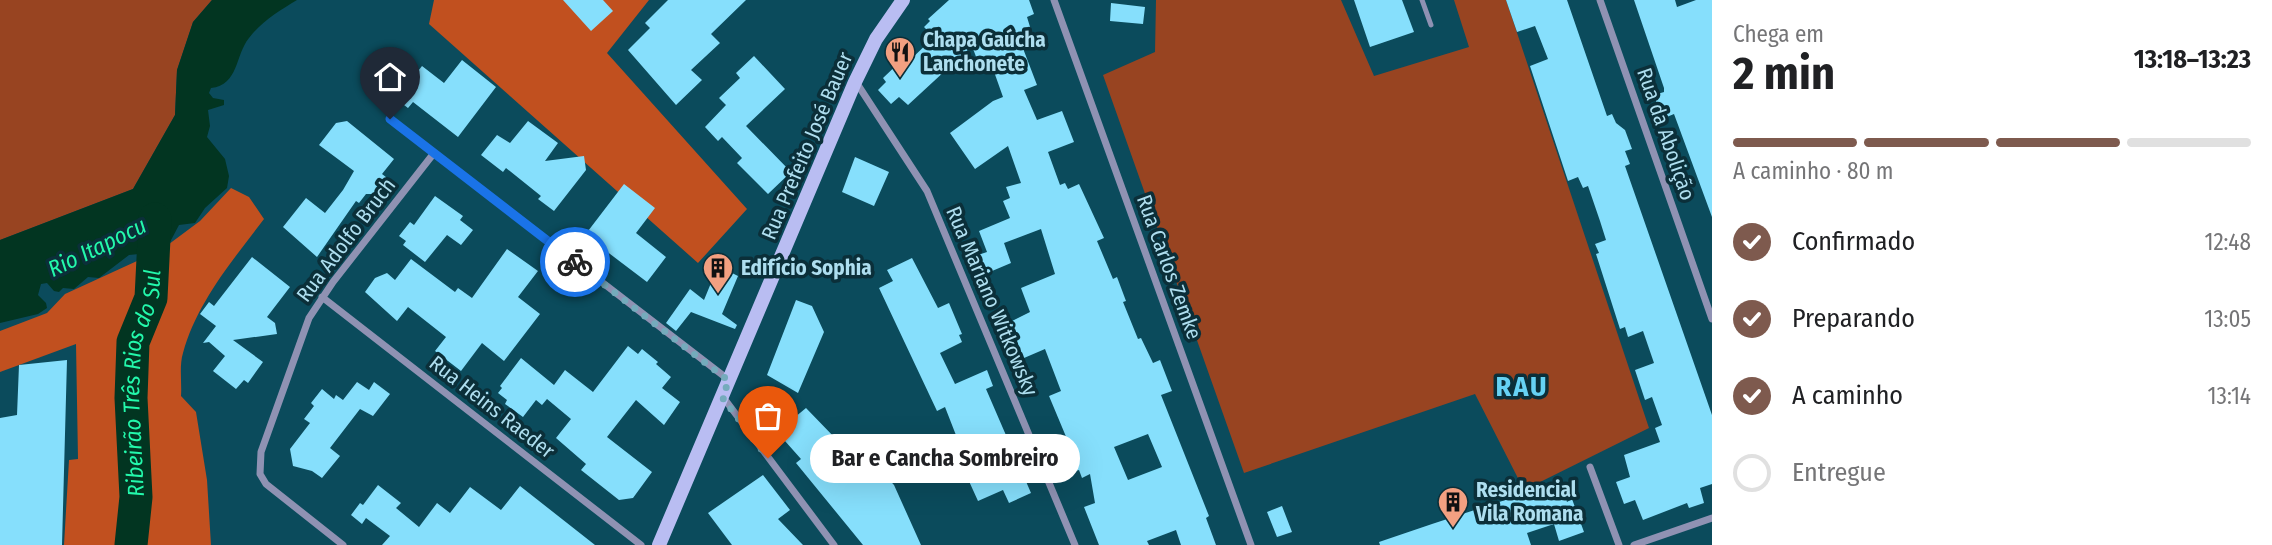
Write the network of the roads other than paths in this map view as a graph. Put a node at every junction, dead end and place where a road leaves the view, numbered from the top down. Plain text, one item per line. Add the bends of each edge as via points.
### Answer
1 (902, 0) edge
2 (1054, 0) edge
3 (1422, 0) edge
4 (1600, 0) edge
5 (1431, 25) dead end
6 (855, 82) junction
7 (390, 119) dead end
8 (434, 153) junction
9 (322, 297) junction
10 (1712, 319) edge
11 (729, 381) junction
12 (722, 397) junction
13 (1590, 467) dead end
14 (1712, 518) edge
15 (343, 545) edge
16 (642, 545) edge
17 (659, 545) edge
18 (834, 545) edge
19 (1075, 545) edge
20 (1251, 545) edge
21 (1619, 545) edge
22 (1634, 545) edge

1 - 6 street, Rua Prefeito José Bauer
2 - 20 street, Rua Carlos Zemke
3 - 5 lane
4 - 10 street, Rua da Abolição
6 - 11 street, Rua Prefeito José Bauer
6 - 19 street, Rua Mariano Witkowsky via 927,191
7 - 8 street
8 - 9 street, Rua Adolfo Bruch
8 - 11 street
9 - 15 street, Rua Adolfo Bruch via 297,347 261,452 260,474 275,492
9 - 16 street, Rua Heins Raeder
11 - 12 street, Rua Prefeito José Bauer
12 - 17 street, Rua Prefeito José Bauer
12 - 18 street
13 - 21 street
14 - 22 street

